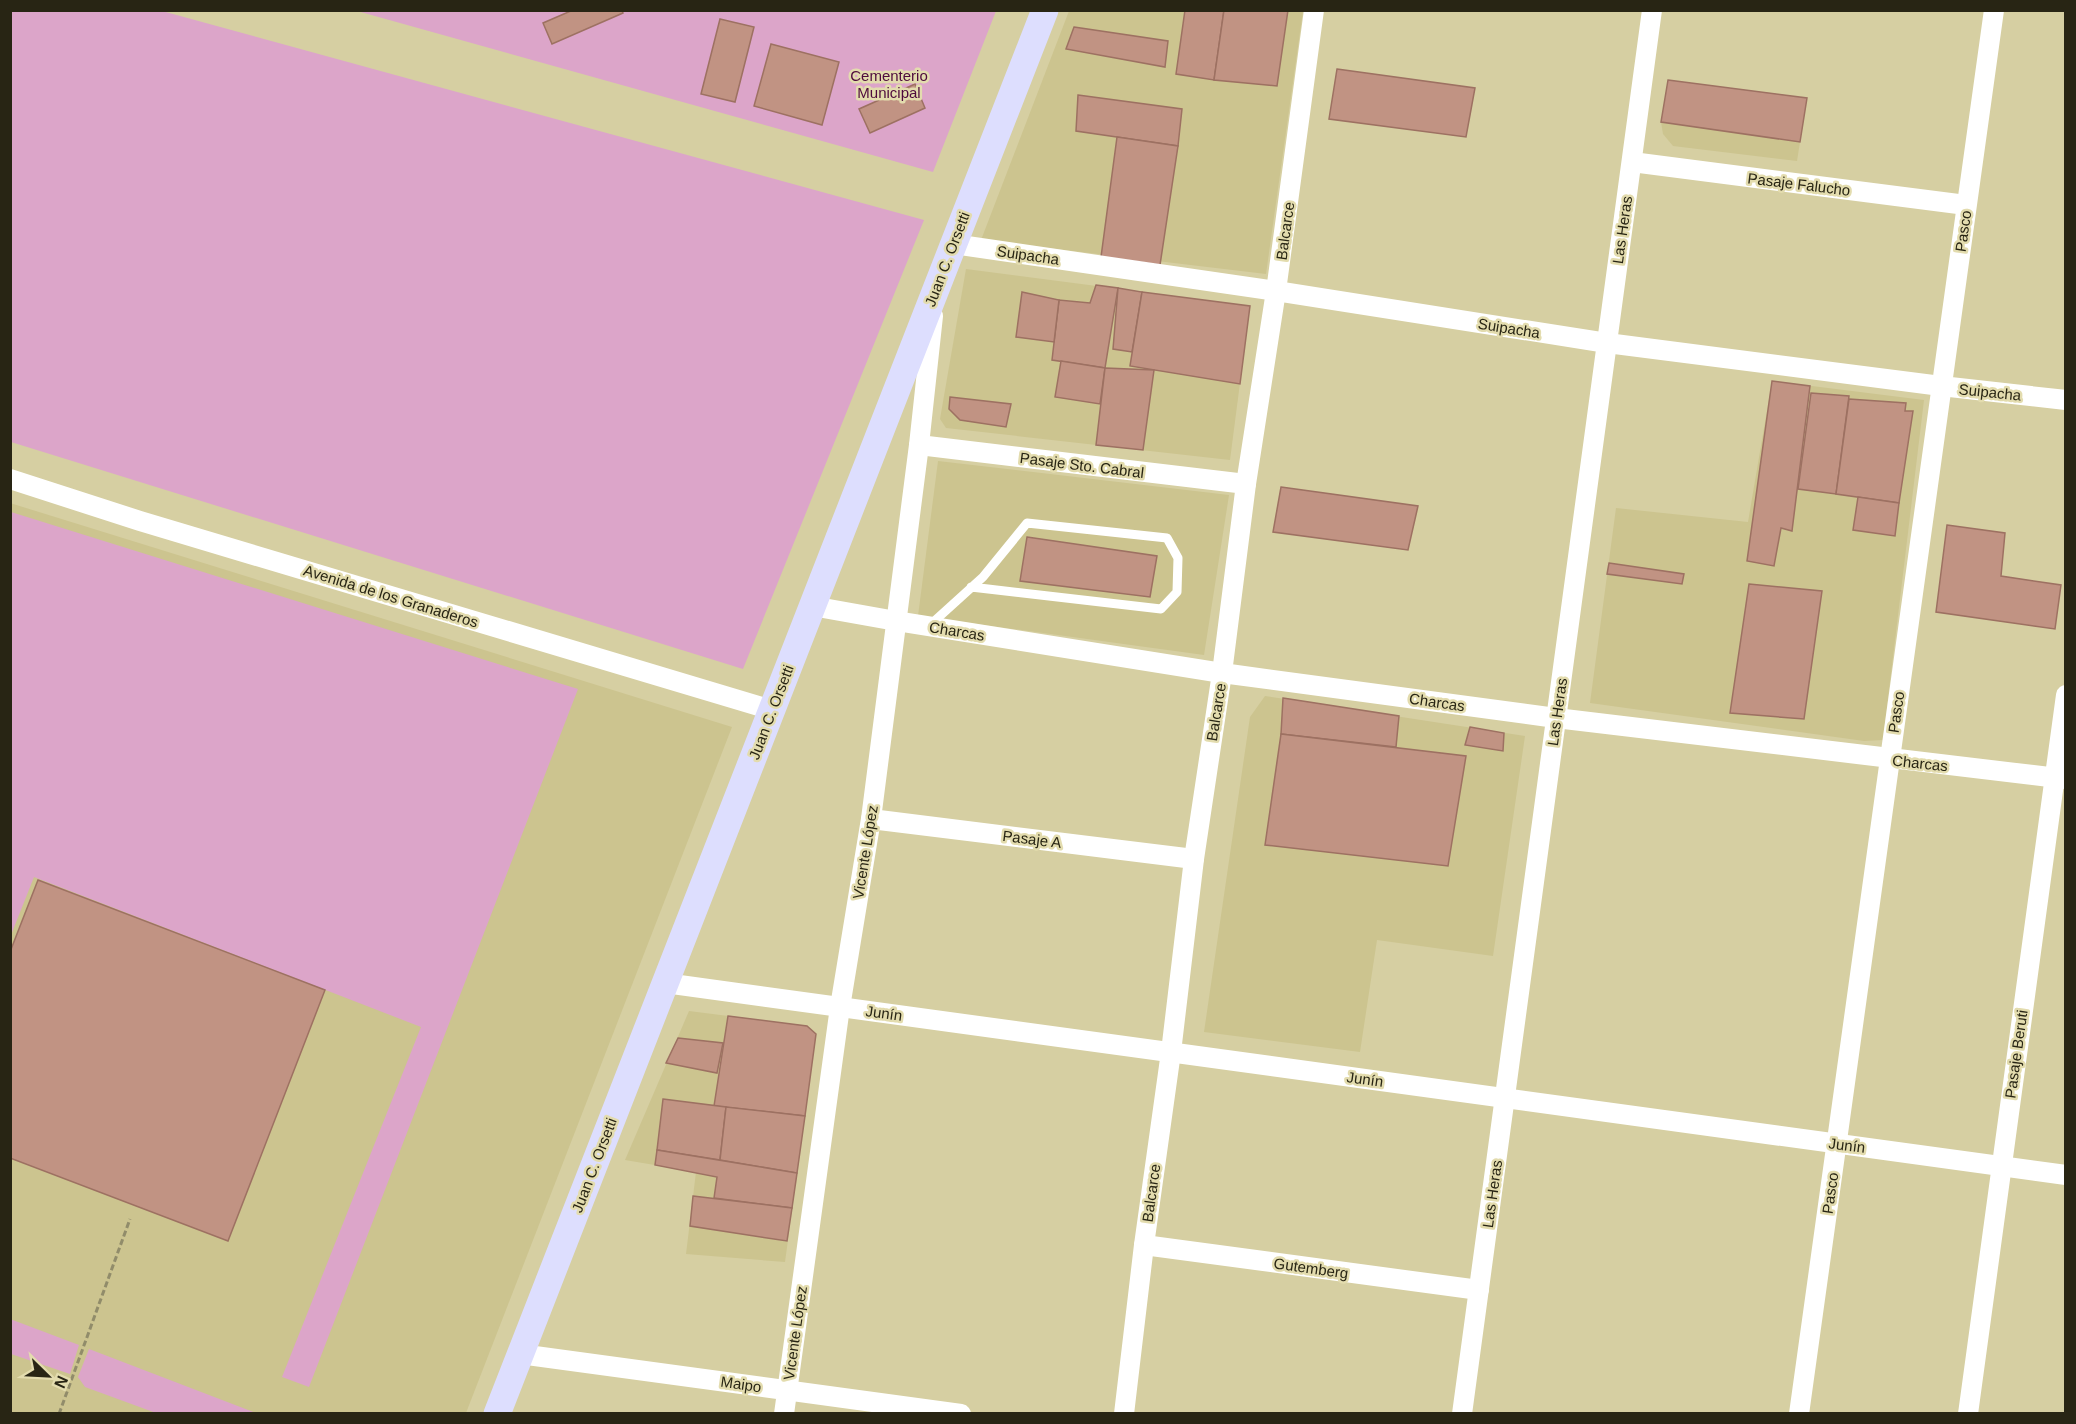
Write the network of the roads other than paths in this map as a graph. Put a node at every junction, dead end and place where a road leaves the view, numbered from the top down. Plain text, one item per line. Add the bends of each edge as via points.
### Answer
1 (1044, 10) edge
2 (1314, 10) edge
3 (1652, 10) edge
4 (1994, 10) edge
5 (1632, 162) junction
6 (1966, 205) junction
7 (953, 244) junction
8 (936, 289) junction
9 (1276, 291) junction
10 (1607, 343) junction
11 (1941, 386) junction
12 (2066, 400) edge
13 (919, 445) junction
14 (10, 479) edge
15 (1246, 484) junction
16 (971, 587) junction
17 (812, 606) junction
18 (896, 621) junction
19 (928, 627) junction
20 (1222, 673) junction
21 (2066, 695) edge
22 (772, 710) junction
23 (1556, 718) junction
24 (1890, 759) junction
25 (2060, 779) edge
26 (871, 819) junction
27 (1194, 859) junction
28 (665, 983) junction
29 (840, 1007) junction
30 (1172, 1052) junction
31 (1505, 1099) junction
32 (1836, 1144) junction
33 (2001, 1165) junction
34 (2066, 1175) edge
35 (1144, 1245) junction
36 (1479, 1290) junction
37 (520, 1354) junction
38 (787, 1390) junction
39 (497, 1413) edge
40 (784, 1413) edge
41 (961, 1413) edge
42 (1124, 1413) edge
43 (1462, 1413) edge
44 (1799, 1413) edge
45 (1968, 1413) edge

1 - 7 street, Juan C. Orsetti
2 - 9 street, Balcarce
3 - 5 street, Las Heras
4 - 6 street, Pasco
5 - 6 street, Pasaje Falucho
5 - 10 street, Las Heras
6 - 11 street, Pasco
7 - 8 street, Juan C. Orsetti
7 - 9 street, Suipacha
8 - 13 street, Vicente López
8 - 17 street, Juan C. Orsetti
9 - 10 street, Suipacha
9 - 15 street, Balcarce
10 - 11 street, Suipacha
10 - 23 street, Las Heras
11 - 12 street, Suipacha
11 - 24 street, Pasco
13 - 15 street, Pasaje Sto. Cabral
13 - 18 street, Vicente López
14 - 22 street, Avenida de los Granaderos
15 - 20 street, Balcarce
16 - 16 lane via 1027,524 1167,538 1178,558 1178,592 1161,609
16 - 19 lane
17 - 18 street, Charcas
17 - 22 street, Juan C. Orsetti
18 - 19 street, Charcas
18 - 26 street, Vicente López
19 - 20 street, Charcas
20 - 23 street, Charcas
20 - 27 street, Balcarce
21 - 25 street, Pasaje Beruti
22 - 28 street, Juan C. Orsetti
23 - 24 street, Charcas
23 - 31 street, Las Heras
24 - 25 street, Charcas
24 - 32 street, Pasco
25 - 33 street, Pasaje Beruti
26 - 27 street, Pasaje A
26 - 29 street, Vicente López
27 - 30 street, Balcarce
28 - 29 street, Junín
28 - 37 street, Juan C. Orsetti
29 - 30 street, Junín
29 - 38 street, Vicente López
30 - 31 street, Junín
30 - 35 street, Balcarce
31 - 32 street, Junín
31 - 36 street, Las Heras
32 - 33 street, Junín
32 - 44 street, Pasco
33 - 34 street, Junín
33 - 45 street, Pasaje Beruti
35 - 36 street, Gutemberg
35 - 42 street, Balcarce
36 - 43 street, Las Heras
37 - 38 street, Maipo
37 - 39 street, Juan C. Orsetti
38 - 40 street, Vicente López
38 - 41 street, Maipo

